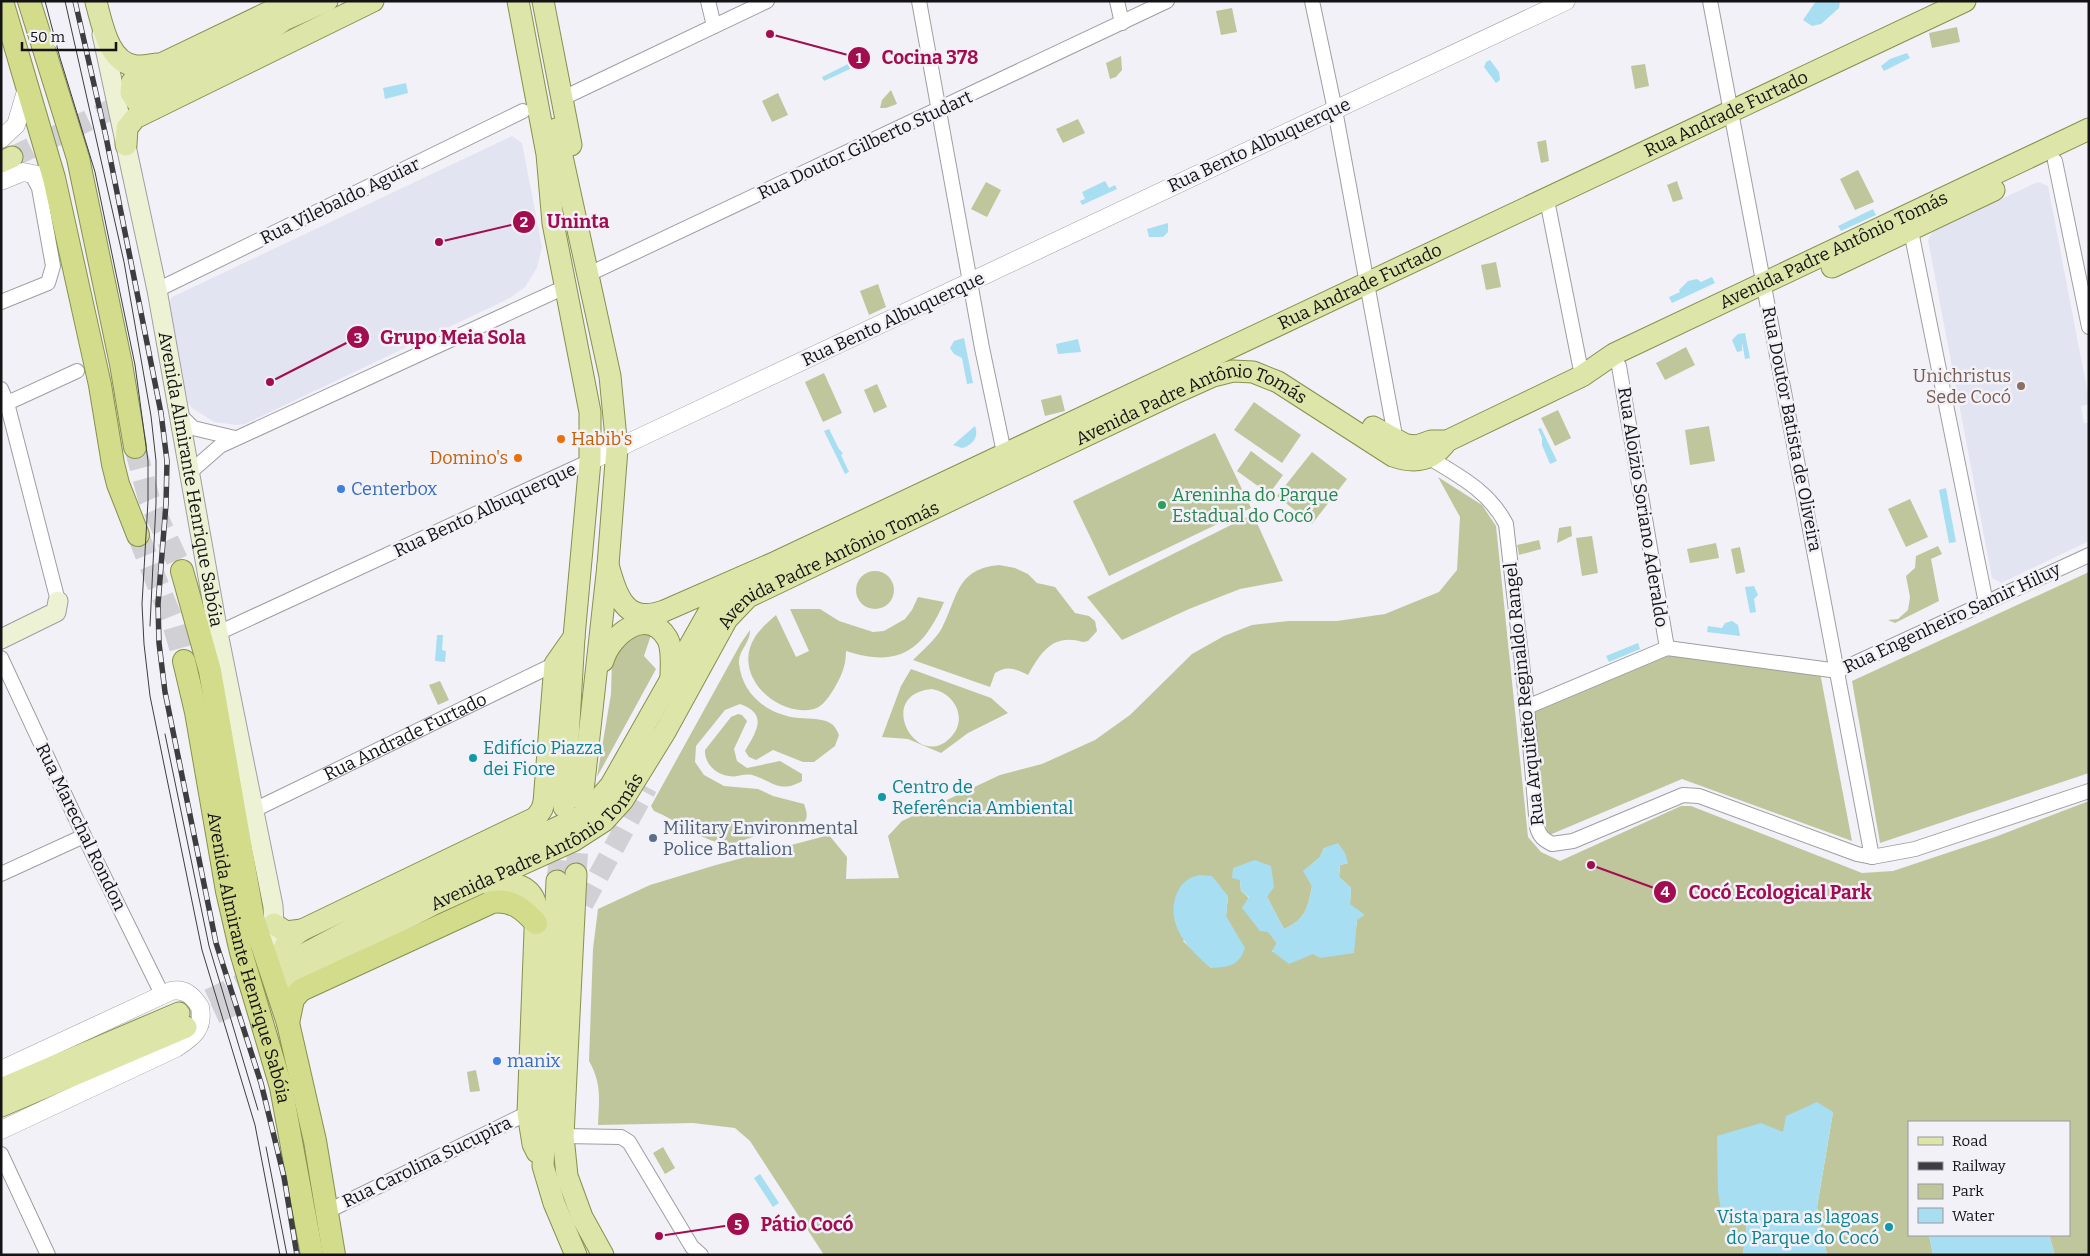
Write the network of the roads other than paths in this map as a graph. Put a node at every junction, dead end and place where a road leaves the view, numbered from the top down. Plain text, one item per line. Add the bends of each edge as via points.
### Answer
1 (29, 1) edge
2 (96, 1) edge
3 (292, 1) edge
4 (327, 1) edge
5 (356, 1) edge
6 (373, 1) edge
7 (503, 1) edge
8 (518, 1) edge
9 (532, 1) edge
10 (543, 1) edge
11 (708, 1) edge
12 (767, 1) edge
13 (919, 1) edge
14 (1117, 1) edge
15 (1167, 1) edge
16 (1312, 1) edge
17 (1566, 1) edge
18 (1710, 1) edge
19 (1966, 1) edge
20 (3, 11) edge
21 (1122, 23) junction
22 (714, 26) junction
23 (263, 35) junction
24 (159, 64) junction
25 (27, 88) junction
26 (561, 99) junction
27 (146, 103) junction
28 (939, 110) junction
29 (1335, 110) junction
30 (524, 111) junction
31 (1732, 111) junction
32 (2089, 129) edge
33 (126, 145) junction
34 (2089, 145) edge
35 (554, 153) junction
36 (9, 161) edge
37 (2055, 161) junction
38 (54, 178) junction
39 (1547, 200) junction
40 (573, 204) junction
41 (1910, 222) junction
42 (553, 223) junction
43 (589, 274) junction
44 (1367, 282) junction
45 (971, 283) junction
46 (565, 287) junction
47 (157, 290) junction
48 (1765, 290) junction
49 (1, 302) edge
50 (2089, 327) edge
51 (1247, 339) junction
52 (1619, 366) junction
53 (76, 371) dead end
54 (1291, 375) junction
55 (1582, 376) junction
56 (1, 389) edge
57 (4, 405) edge
58 (1313, 406) junction
59 (178, 413) junction
60 (1360, 419) junction
61 (235, 438) junction
62 (1396, 441) junction
63 (1447, 441) junction
64 (135, 447) tunnel mouth
65 (617, 449) junction
66 (1428, 458) junction
67 (590, 461) junction
68 (1006, 463) junction
69 (188, 474) junction
70 (138, 535) tunnel mouth
71 (2089, 555) edge
72 (608, 565) junction
73 (182, 572) tunnel mouth
74 (753, 572) junction
75 (58, 601) joint
76 (1986, 603) junction
77 (218, 633) junction
78 (574, 637) junction
79 (1, 639) edge
80 (1666, 648) junction
81 (1, 658) edge
82 (184, 661) tunnel mouth
83 (555, 664) junction
84 (1838, 671) junction
85 (671, 677) junction
86 (594, 695) junction
87 (1527, 707) junction
88 (665, 732) junction
89 (647, 787) tunnel mouth
90 (2089, 791) edge
91 (254, 810) junction
92 (536, 818) junction
93 (84, 836) junction
94 (509, 850) junction
95 (1872, 857) junction
96 (487, 861) junction
97 (1, 874) edge
98 (406, 881) junction
99 (478, 883) junction
100 (582, 904) tunnel mouth
101 (536, 923) junction
102 (274, 924) junction
103 (574, 926) junction
104 (302, 930) junction
105 (264, 957) junction
106 (300, 974) junction
107 (162, 994) junction
108 (288, 1023) junction
109 (1, 1070) edge
110 (1, 1089) edge
111 (1, 1106) edge
112 (528, 1113) junction
113 (1, 1130) edge
114 (563, 1136) junction
115 (1, 1154) edge
116 (543, 1166) junction
117 (326, 1212) junction
118 (48, 1255) edge
119 (312, 1255) edge
120 (334, 1255) edge
121 (576, 1255) edge
122 (603, 1255) edge
123 (701, 1255) edge

1 - 64 highway via 78,158
2 - 24 main road via 109,44 118,56 136,66
2 - 33 main road, Avenida Almirante Henrique Sabóia
3 - 24 main road
4 - 23 main road via 284,20
5 - 23 main road
6 - 27 main road
7 - 30 main road
8 - 35 main road
9 - 35 main road
10 - 26 main road
11 - 22 street
12 - 22 street
13 - 28 street
14 - 21 street
15 - 21 street, Rua Doutor Gilberto Studart
16 - 29 street
17 - 29 street, Rua Bento Albuquerque
18 - 31 street, Rua Doutor Batista de Oliveira
19 - 31 main road, Rua Andrade Furtado
20 - 25 highway
21 - 28 street, Rua Doutor Gilberto Studart
22 - 26 street
23 - 27 main road
24 - 27 main road via 138,75 130,88 140,106
25 - 36 street
25 - 38 highway
26 - 40 main road via 573,155
27 - 33 main road via 127,128
28 - 43 street, Rua Doutor Gilberto Studart
28 - 45 street
29 - 44 street
29 - 45 street, Rua Bento Albuquerque
30 - 42 main road
30 - 47 street, Rua Vilebaldo Aguiar
31 - 39 main road, Rua Andrade Furtado
31 - 48 street, Rua Doutor Batista de Oliveira
32 - 41 main road, Avenida Padre Antônio Tomás
33 - 47 main road, Avenida Almirante Henrique Sabóia
34 - 37 main road, Avenida Padre Antônio Tomás
35 - 40 main road
35 - 42 main road
36 - 38 street
36 - 49 street via 38,188 53,266 48,283
37 - 41 main road, Avenida Padre Antônio Tomás
37 - 50 street
38 - 70 highway via 100,385 113,464
39 - 44 main road, Rua Andrade Furtado
39 - 55 street
40 - 43 main road
41 - 48 main road, Avenida Padre Antônio Tomás
41 - 76 street
42 - 46 main road
43 - 65 main road via 610,376
44 - 51 main road, Rua Andrade Furtado
44 - 62 street
45 - 65 street, Rua Bento Albuquerque
45 - 68 street
46 - 61 street
46 - 67 main road via 590,412
47 - 59 main road, Avenida Almirante Henrique Sabóia
48 - 52 main road, Avenida Padre Antônio Tomás
48 - 55 main road, Avenida Padre Antônio Tomás via 1614,354
48 - 84 street, Rua Doutor Batista de Oliveira
51 - 54 main road, Avenida Padre Antônio Tomás via 1248,349 1254,356
51 - 68 main road, Rua Andrade Furtado
52 - 55 main road, Avenida Padre Antônio Tomás
52 - 80 street, Rua Aloizio Soriano Aderaldo
53 - 57 street
54 - 58 main road
54 - 60 main road, Avenida Padre Antônio Tomás
55 - 63 main road, Avenida Padre Antônio Tomás
56 - 57 street
57 - 75 street
58 - 60 main road
58 - 66 main road, Avenida Padre Antônio Tomás via 1393,456 1410,460
58 - 68 main road, Avenida Padre Antônio Tomás via 1263,375 1233,371
59 - 61 street via 189,426
59 - 69 main road, Avenida Almirante Henrique Sabóia
60 - 62 main road, Avenida Padre Antônio Tomás
61 - 69 street via 210,453
62 - 63 main road, Avenida Padre Antônio Tomás via 1417,446 1431,441
63 - 66 main road, Avenida Padre Antônio Tomás via 1439,453
65 - 67 street, Rua Bento Albuquerque
65 - 72 main road
66 - 87 street, Rua Arquiteto Reginaldo Rangel via 1480,489 1506,524
67 - 77 street, Rua Bento Albuquerque
67 - 78 main road
68 - 74 main road, Rua Andrade Furtado
68 - 88 main road, Avenida Padre Antônio Tomás via 748,597 727,619
69 - 77 main road, Avenida Almirante Henrique Sabóia
71 - 76 street, Rua Engenheiro Samir Hiluy
72 - 74 main road via 622,603 630,610 647,615 664,611
72 - 86 main road
73 - 105 highway, Avenida Almirante Henrique Sabóia via 210,671 253,918
74 - 85 main road, Avenida Padre Antônio Tomás via 734,583 710,610
75 - 79 main road via 56,612
76 - 84 street, Rua Engenheiro Samir Hiluy
77 - 91 main road, Avenida Almirante Henrique Sabóia
78 - 83 main road
78 - 86 main road via 573,803
80 - 84 street, Rua Engenheiro Samir Hiluy
80 - 87 street
81 - 93 street, Rua Marechal Rondon
82 - 119 highway, Avenida Almirante Henrique Sabóia via 229,898 241,952 281,1087
83 - 91 street, Rua Andrade Furtado
83 - 92 main road via 544,802
84 - 95 street, Rua Doutor Batista de Oliveira
85 - 86 main road via 667,638 652,625 635,625 615,637 608,648
85 - 94 main road, Avenida Padre Antônio Tomás via 600,800 586,814
87 - 95 street, Rua Arquiteto Reginaldo Rangel via 1538,833 1552,844 1573,841 1683,795 1699,796
88 - 89 main road via 658,763
88 - 99 main road, Avenida Padre Antônio Tomás via 623,800 604,821 573,841
90 - 95 street, Rua Arquiteto Reginaldo Rangel via 1915,849
91 - 102 main road, Avenida Almirante Henrique Sabóia
92 - 94 main road
92 - 98 main road
93 - 97 street
93 - 107 street, Rua Marechal Rondon
94 - 96 main road, Avenida Padre Antônio Tomás
96 - 98 main road
96 - 106 main road, Avenida Padre Antônio Tomás via 429,888
98 - 104 main road
99 - 101 main road via 505,882 520,886 535,900
99 - 106 main road, Avenida Padre Antônio Tomás
100 - 103 main road
101 - 106 highway via 514,903 492,902
101 - 112 main road
102 - 104 main road via 286,932
102 - 105 main road, Avenida Almirante Henrique Sabóia
103 - 114 main road
103 - 116 main road via 566,877
104 - 106 main road via 286,941 282,954 291,981 296,984
105 - 108 highway, Avenida Almirante Henrique Sabóia
106 - 108 highway via 301,990 294,999
107 - 109 street
107 - 113 street via 180,990 196,1000 202,1015 200,1029 194,1036 176,1048
108 - 117 highway, Avenida Almirante Henrique Sabóia via 315,1141
110 - 111 main road via 182,1020
112 - 116 main road via 533,1144
112 - 117 street, Rua Carolina Sucupira
114 - 122 main road via 567,1176 582,1217
114 - 123 street via 621,1137 628,1142 692,1246
115 - 118 street
116 - 121 main road via 554,1203
117 - 120 highway, Avenida Almirante Henrique Sabóia

